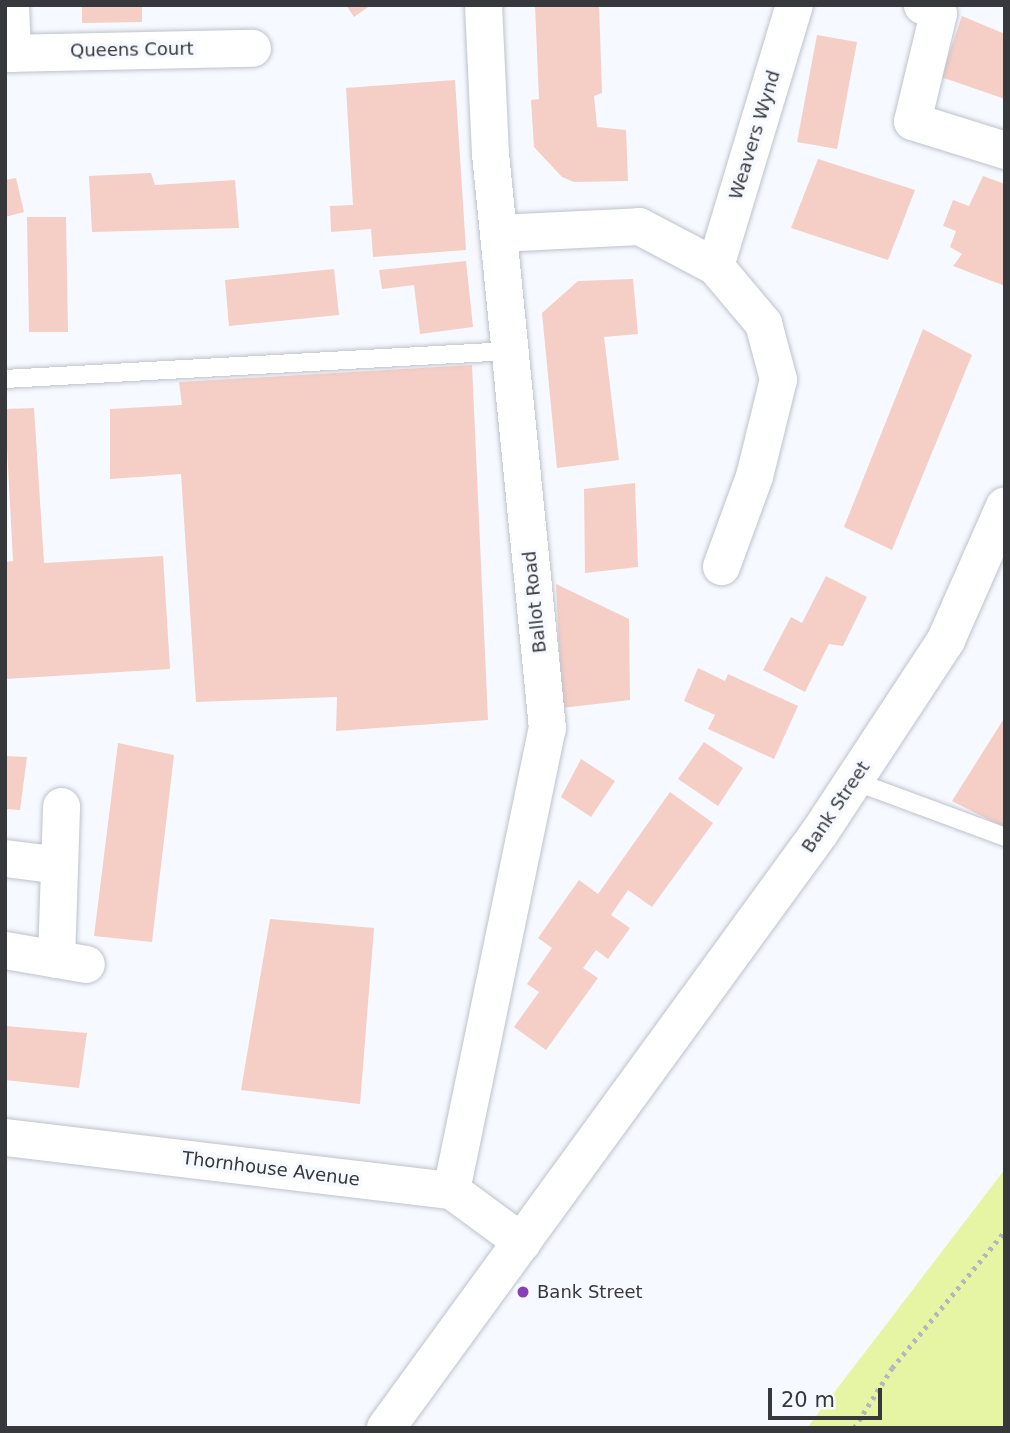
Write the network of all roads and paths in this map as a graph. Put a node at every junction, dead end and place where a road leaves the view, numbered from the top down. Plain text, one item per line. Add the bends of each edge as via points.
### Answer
1 (10, 5) edge
2 (483, 5) edge
3 (794, 5) edge
4 (922, 5) edge
5 (252, 48) dead end
6 (9, 53) edge
7 (1005, 150) edge
8 (498, 233) junction
9 (715, 266) junction
10 (509, 351) junction
11 (5, 379) edge
12 (1005, 506) edge
13 (721, 566) dead end
14 (854, 781) junction
15 (61, 806) dead end
16 (1005, 837) edge
17 (5, 858) edge
18 (59, 865) junction
19 (5, 950) edge
20 (5, 1137) edge
21 (451, 1191) junction
22 (1005, 1231) edge
23 (522, 1241) junction
24 (386, 1428) edge
25 (854, 1428) edge

1 - 6 street, Queens Court
2 - 8 street, Ballot Road
3 - 9 street, Weavers Wynd
4 - 7 street via 938,13 912,121
5 - 6 street, Queens Court
8 - 9 street via 639,226
8 - 10 street, Ballot Road
9 - 13 street via 763,323 778,379 754,476
10 - 11 lane
10 - 21 street, Ballot Road via 547,728
12 - 14 main road, Bank Street via 946,640
14 - 16 lane
14 - 23 main road, Bank Street
15 - 18 street
17 - 18 street
18 - 19 street via 71,961
20 - 21 street, Thornhouse Avenue
21 - 23 street, Thornhouse Avenue
22 - 25 path via 892,1368
23 - 24 main road, Bank Street

